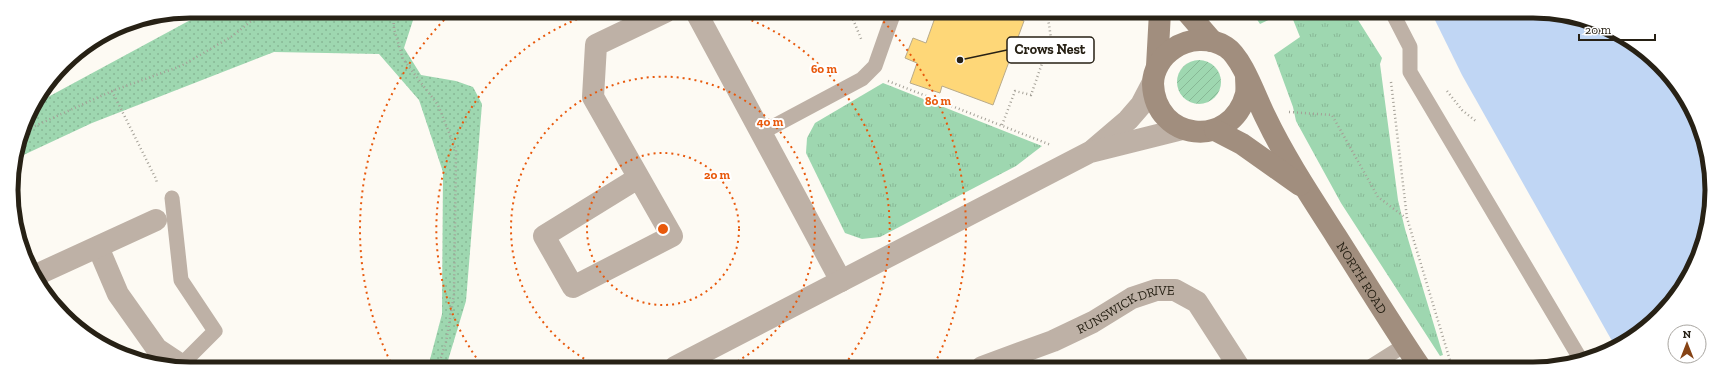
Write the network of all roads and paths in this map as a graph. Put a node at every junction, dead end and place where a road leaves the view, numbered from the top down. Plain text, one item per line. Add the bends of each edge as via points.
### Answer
1 (255, 18) edge
2 (394, 18) edge
3 (652, 18) edge
4 (699, 18) edge
5 (852, 18) edge
6 (892, 18) edge
7 (1048, 18) edge
8 (1160, 18) edge
9 (1192, 18) edge
10 (1395, 18) edge
11 (1212, 41) junction
12 (1410, 47) junction
13 (875, 66) junction
14 (1155, 74) junction
15 (1246, 75) junction
16 (112, 90) junction
17 (1285, 112) dead end
18 (1002, 125) junction
19 (29, 129) edge
20 (1182, 129) junction
21 (1215, 130) junction
22 (761, 133) junction
23 (1090, 152) junction
24 (1068, 163) junction
25 (638, 178) junction
26 (158, 185) dead end
27 (1304, 188) junction
28 (172, 198) dead end
29 (1406, 218) junction
30 (156, 220) dead end
31 (98, 247) junction
32 (40, 273) edge
33 (841, 281) junction
34 (1405, 345) junction
35 (1579, 356) edge
36 (175, 362) edge
37 (185, 362) edge
38 (440, 362) edge
39 (686, 362) edge
40 (998, 362) edge
41 (1235, 362) edge
42 (1379, 362) edge
43 (1416, 362) edge
44 (1450, 362) edge

1 - 16 path via 231,37 181,66
2 - 38 path via 394,28 403,59 438,105 456,150 454,296
3 - 25 street via 596,45 593,97
4 - 22 street
5 - 13 path
6 - 13 lane
7 - 18 path via 1051,38 1031,95 1015,91
8 - 14 main road
9 - 11 main road
10 - 12 lane
11 - 14 main road via 1195,40 1180,44 1167,53
11 - 15 main road via 1227,48 1239,60
12 - 29 path via 1390,75
12 - 35 lane via 1410,72
13 - 18 path via 886,80
13 - 22 lane via 862,79
14 - 20 main road via 1156,102 1166,118
14 - 23 street via 1141,105 1128,120
15 - 21 main road via 1246,93 1241,109 1230,122
15 - 27 main road, NORTH ROAD via 1268,123
16 - 19 path
16 - 26 path
17 - 29 path via 1332,115 1378,197
18 - 24 path via 1061,149
20 - 21 main road via 1198,133
20 - 23 street
21 - 27 main road via 1242,144
22 - 33 street
23 - 24 street
24 - 33 street
25 - 25 street via 672,236 573,288 544,236
27 - 34 main road, NORTH ROAD
28 - 37 lane via 181,280 215,331
29 - 44 path
30 - 31 street
31 - 32 street
31 - 36 street via 118,294 157,349
33 - 39 street
34 - 42 lane
34 - 43 main road, NORTH ROAD
40 - 41 street, RUNSWICK DRIVE via 1053,341 1093,322 1132,298 1156,290 1175,290 1198,302

